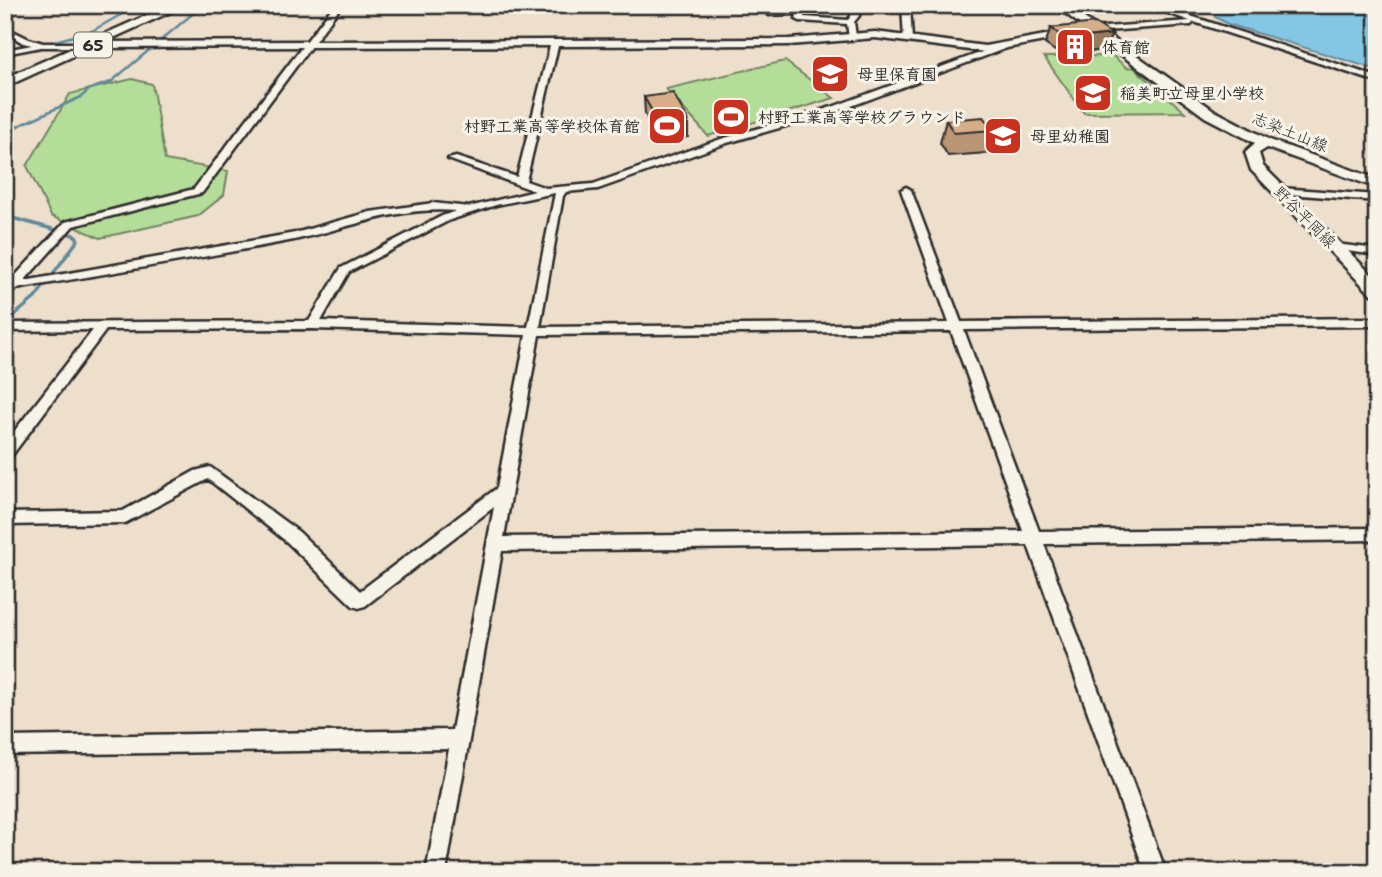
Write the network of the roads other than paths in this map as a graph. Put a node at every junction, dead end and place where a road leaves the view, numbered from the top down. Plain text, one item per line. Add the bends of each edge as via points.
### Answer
1 (180, 5) edge
2 (765, 5) edge
3 (857, 5) edge
4 (906, 5) edge
5 (1059, 5) edge
6 (1149, 5) edge
7 (337, 6) edge
8 (850, 22) junction
9 (1199, 23) junction
10 (5, 29) edge
11 (1091, 30) junction
12 (852, 36) junction
13 (908, 40) junction
14 (555, 42) junction
15 (310, 43) junction
16 (43, 45) junction
17 (94, 45) junction
18 (1004, 47) junction
19 (5, 52) edge
20 (1377, 80) edge
21 (5, 83) edge
22 (1265, 144) junction
23 (453, 159) dead end
24 (522, 181) junction
25 (1374, 181) edge
26 (563, 190) junction
27 (906, 190) dead end
28 (547, 191) junction
29 (1280, 191) junction
30 (1377, 198) edge
31 (471, 210) junction
32 (1335, 247) junction
33 (1377, 252) edge
34 (9, 290) edge
35 (1377, 290) edge
36 (1377, 322) edge
37 (313, 325) junction
38 (5, 327) edge
39 (102, 327) junction
40 (957, 327) junction
41 (533, 331) junction
42 (5, 454) edge
43 (506, 490) junction
44 (5, 519) edge
45 (1377, 534) edge
46 (1034, 538) junction
47 (496, 544) junction
48 (459, 739) junction
49 (5, 746) edge
50 (436, 872) edge
51 (1156, 872) edge

1 - 17 main road, 65
2 - 8 street via 769,13 801,12 800,19
3 - 8 street
4 - 13 street
5 - 11 main road, 志染土山線
6 - 9 street
7 - 15 street
8 - 12 street
9 - 11 street
9 - 20 street
10 - 16 street
11 - 18 street
11 - 22 main road, 志染土山線 via 1191,102
12 - 13 street
12 - 14 street via 789,43
13 - 18 street
14 - 15 street
14 - 24 street
15 - 17 street
15 - 34 street via 198,191 69,224
16 - 17 street
16 - 19 street
17 - 21 main road, 65
18 - 26 street via 594,187
22 - 25 main road, 志染土山線
22 - 29 main road, 野谷平岡線 via 1252,152 1252,159
23 - 24 street
24 - 28 street
26 - 28 street
26 - 41 street via 558,196
27 - 40 street
28 - 31 street
29 - 30 street
29 - 32 main road, 野谷平岡線
31 - 34 street via 433,206 370,215 296,236
31 - 37 street via 446,218 345,270
32 - 33 street
32 - 35 main road, 野谷平岡線
36 - 40 street
37 - 39 street
37 - 41 street
38 - 39 street
39 - 42 street
40 - 41 street
40 - 46 street
41 - 43 street
43 - 44 street via 359,601 293,537 209,474 125,517
43 - 47 street
45 - 46 street
46 - 47 street
46 - 51 street
47 - 48 street
48 - 49 street
48 - 50 street

